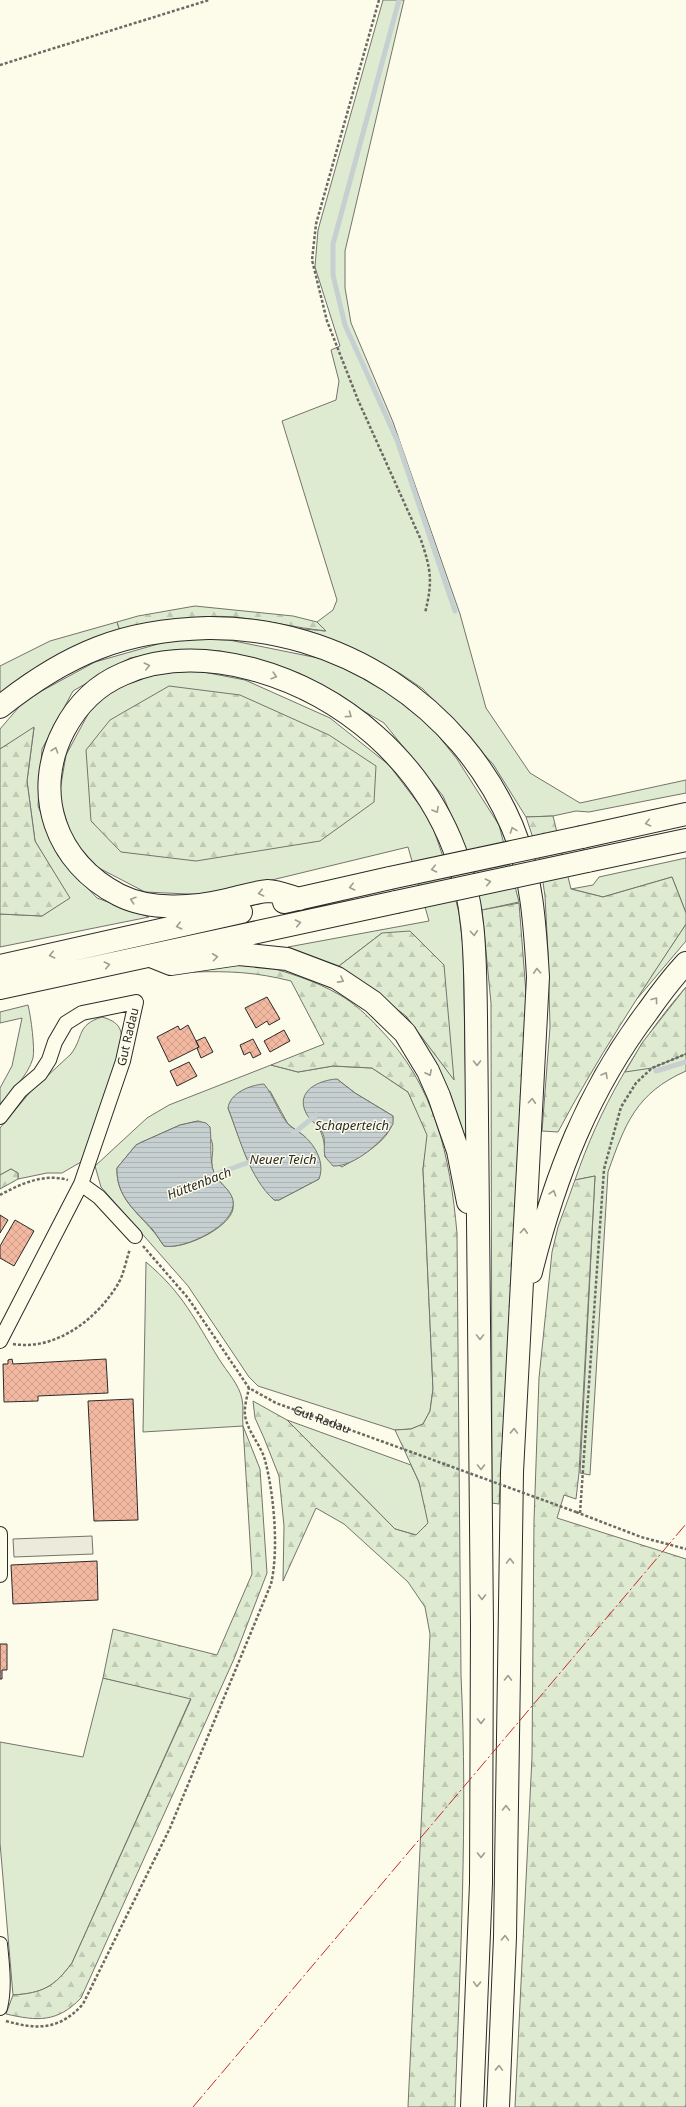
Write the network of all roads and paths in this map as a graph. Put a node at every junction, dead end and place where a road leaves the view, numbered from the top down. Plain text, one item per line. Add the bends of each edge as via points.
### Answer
1 (209, 0) edge
2 (378, 0) edge
3 (0, 65) edge
4 (425, 613) dead end
5 (0, 707) edge
6 (686, 814) edge
7 (686, 840) edge
8 (298, 899) junction
9 (151, 956) junction
10 (686, 963) edge
11 (0, 966) edge
12 (0, 988) edge
13 (686, 1054) edge
14 (0, 1117) edge
15 (81, 1184) junction
16 (0, 1195) edge
17 (135, 1236) junction
18 (480, 1298) junction
19 (518, 1326) junction
20 (4, 1342) edge
21 (249, 1388) junction
22 (580, 1513) junction
23 (0, 1534) edge
24 (686, 1550) edge
25 (0, 1575) edge
26 (0, 1944) edge
27 (0, 2008) edge
28 (0, 2020) edge
29 (472, 2107) edge
30 (498, 2107) edge

1 - 3 path
2 - 4 path via 316,224 312,260 327,321 358,400 427,557 431,572 431,589
19 -> 5 highway via 538,977 535,925 524,862 512,827 488,780 464,745 420,701 361,664 307,641 274,633 244,630 177,629 142,635 100,647 47,673
6 -> 8 highway, bridge
9 -> 7 highway, bridge
8 -> 11 highway
8 -> 18 highway via 270,891 194,905 151,904 120,895 92,877 80,865 60,836 49,804 48,781 53,756 75,711 107,683 120,675 147,666 189,660 239,666 299,685 336,706 390,749 428,795 456,854 474,932
12 -> 9 highway
9 -> 18 highway via 171,964 239,954 287,959 312,967 355,988 390,1017 405,1033 418,1053 440,1096 466,1184
19 -> 10 highway via 545,1220 573,1138 612,1063 632,1032
13 - 22 path via 652,1068 636,1083 621,1107 604,1169
14 - 15 street, Gut Radau via 20,1091 40,1074 66,1023 82,1013 136,1002 123,1061
15 - 16 path via 62,1178 48,1178 29,1182
15 - 17 street via 99,1197
15 - 20 street, Gut Radau
17 - 20 path via 118,1283 91,1318 55,1340 22,1345
17 - 21 path, Gut Radau via 188,1298
18 -> 29 highway via 481,1883
30 -> 19 highway via 505,1937 512,1472
21 - 22 path, Gut Radau, bridge via 276,1403
21 - 28 path via 245,1416 264,1458 268,1476 275,1566 271,1584 170,1828 83,2004 72,2016 41,2027 21,2026
22 - 24 path, Gut Radau via 641,1537
23 - 25 street
26 - 27 street via 3,1979

